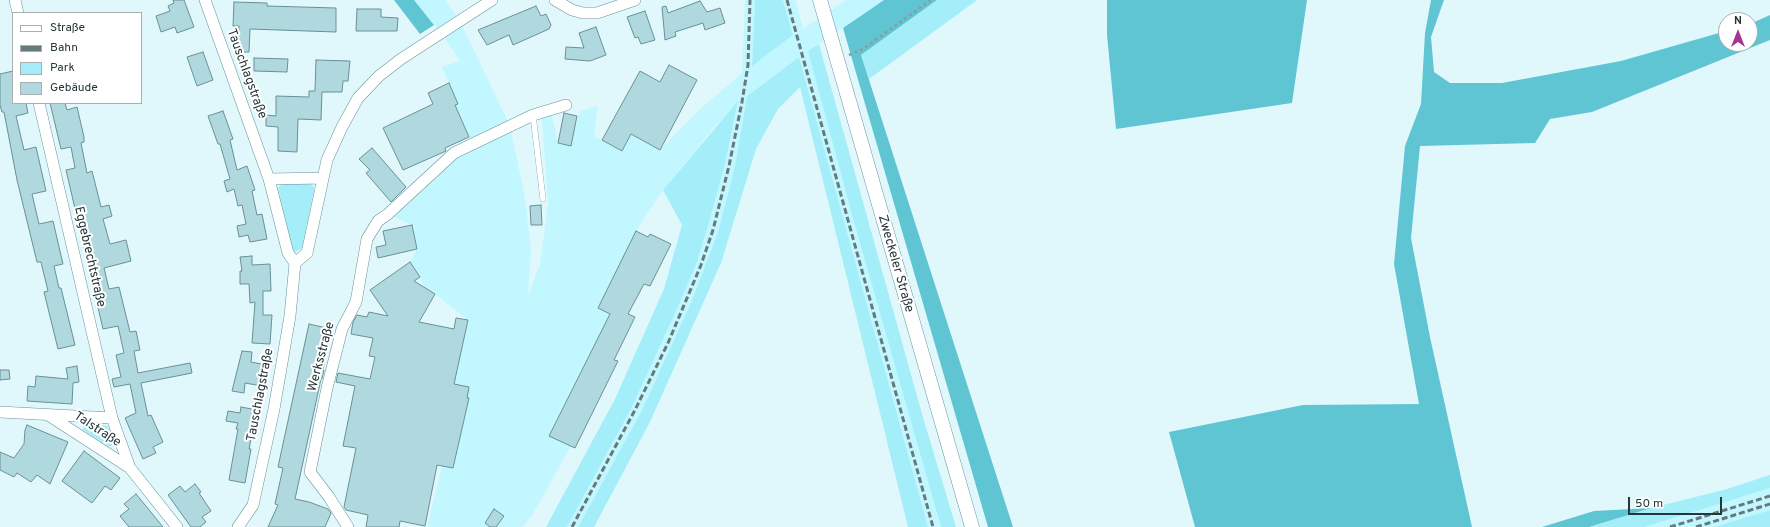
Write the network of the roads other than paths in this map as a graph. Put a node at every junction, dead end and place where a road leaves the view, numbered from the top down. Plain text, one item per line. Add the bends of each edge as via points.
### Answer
1 (15, 0) edge
2 (205, 0) edge
3 (492, 0) edge
4 (555, 0) edge
5 (635, 0) edge
6 (820, 0) edge
7 (18, 12) edge
8 (39, 104) edge
9 (566, 105) dead end
10 (533, 115) junction
11 (323, 178) junction
12 (269, 179) junction
13 (544, 198) dead end
14 (295, 263) junction
15 (0, 412) edge
16 (48, 415) junction
17 (112, 418) junction
18 (130, 468) junction
19 (177, 527) edge
20 (238, 527) edge
21 (348, 527) edge
22 (972, 527) edge

1 - 7 street
2 - 12 street, Tauschlagstraße
3 - 11 street via 379,76 358,98 327,160
4 - 5 street via 583,13 597,13
6 - 22 street, Zweckeler Straße
8 - 17 street, Eggebrechtstraße
9 - 10 street, Werksstraße
10 - 13 lane
10 - 21 street, Werksstraße via 454,153 378,221 367,239 356,302 342,329 310,472
11 - 12 street
11 - 14 street via 307,253
12 - 14 street, Tauschlagstraße via 288,254
14 - 20 street, Tauschlagstraße via 290,316 274,409 253,505
15 - 16 street, Talstraße
16 - 17 street, Talstraße
16 - 18 street, Talstraße
17 - 18 street, Talstraße
18 - 19 street, Talstraße

